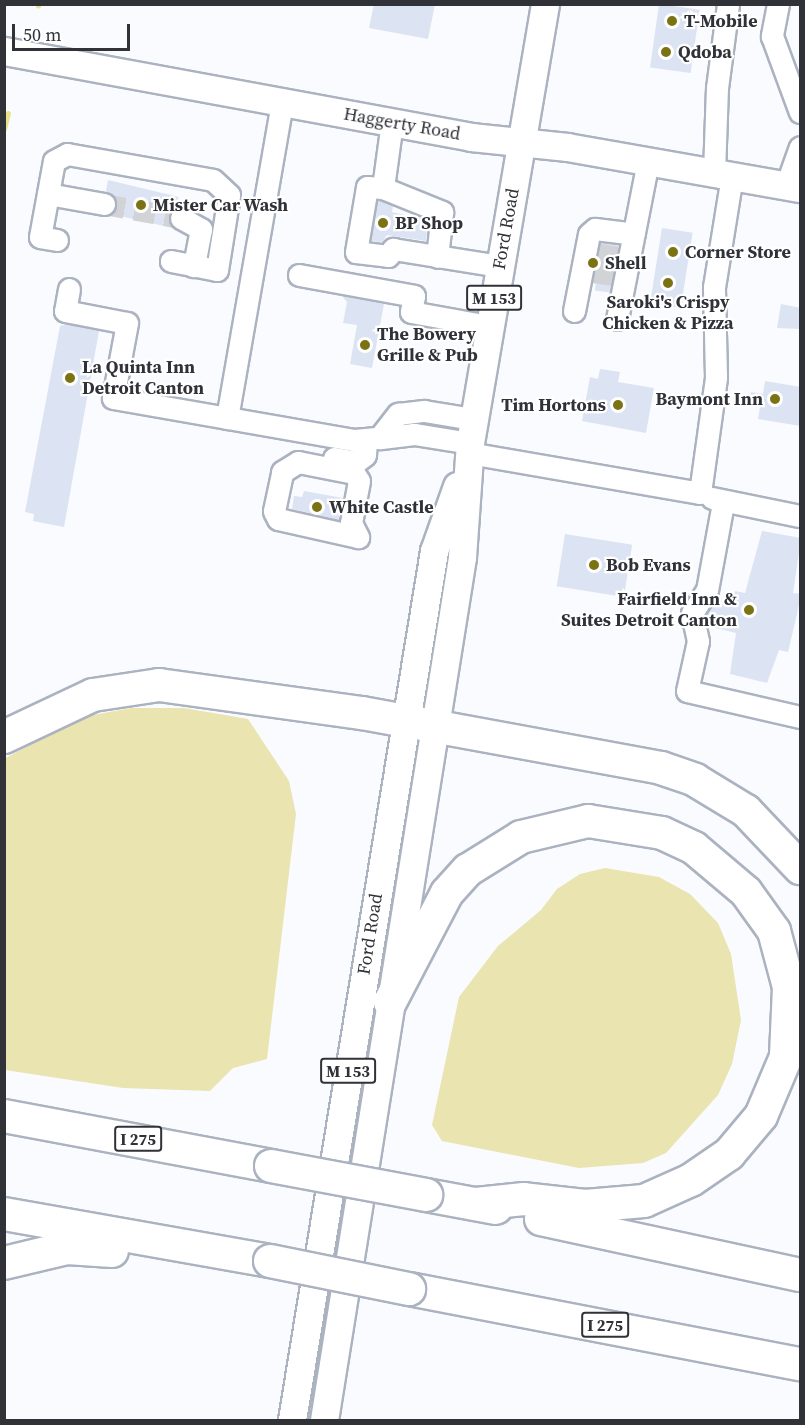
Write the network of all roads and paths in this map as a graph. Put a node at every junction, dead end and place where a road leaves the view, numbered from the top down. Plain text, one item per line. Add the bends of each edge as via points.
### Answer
1 (545, 4) edge
2 (729, 4) edge
3 (778, 4) edge
4 (4, 51) edge
5 (282, 104) junction
6 (801, 112) edge
7 (392, 122) junction
8 (521, 144) junction
9 (801, 147) edge
10 (648, 161) junction
11 (723, 175) junction
12 (794, 187) edge
13 (383, 188) junction
14 (48, 194) junction
15 (104, 204) tunnel mouth
16 (181, 218) tunnel mouth
17 (634, 234) junction
18 (57, 240) dead end
19 (437, 256) junction
20 (171, 261) dead end
21 (194, 266) junction
22 (499, 266) junction
23 (299, 275) dead end
24 (69, 289) dead end
25 (574, 311) dead end
26 (617, 319) dead end
27 (489, 326) junction
28 (227, 418) junction
29 (373, 438) junction
30 (470, 438) junction
31 (700, 492) junction
32 (723, 502) junction
33 (801, 516) edge
34 (354, 541) junction
35 (801, 717) edge
36 (404, 722) junction
37 (435, 728) junction
38 (4, 737) edge
39 (801, 868) edge
40 (390, 1002) junction
41 (4, 1116) edge
42 (476, 1204) junction
43 (4, 1214) edge
44 (239, 1256) junction
45 (4, 1263) edge
46 (801, 1275) edge
47 (801, 1364) edge
48 (292, 1420) edge
49 (324, 1420) edge

1 - 8 main road, Ford Road / M 153
2 - 11 lane via 717,88
3 - 6 lane via 772,36
4 - 5 main road, Haggerty Road
5 - 7 main road, Haggerty Road
5 - 28 lane
7 - 8 main road, Haggerty Road
7 - 13 lane
8 - 10 main road, Haggerty Road
8 - 22 main road, Ford Road / M 153
9 - 12 lane
10 - 11 main road, Haggerty Road
10 - 17 lane
11 - 12 main road, Haggerty Road
11 - 31 lane via 714,287 716,377
13 - 19 lane via 442,212
13 - 19 lane via 368,187 356,252 387,256 393,249
14 - 15 lane
14 - 18 lane via 40,237
14 - 21 lane via 54,161 67,154 213,180 229,195 217,270
16 - 21 lane via 201,229
17 - 25 lane via 595,229
17 - 26 lane via 624,267
19 - 22 lane
20 - 21 lane
22 - 27 main road, Ford Road / M 153
23 - 27 lane via 414,296 411,312
24 - 28 lane via 65,311 127,323 113,398
27 - 30 main road, Ford Road / M 153
28 - 29 lane
29 - 30 lane via 398,414 424,411
29 - 34 lane via 365,455 356,462 293,452 277,457 270,467 262,515 276,533
30 - 31 lane
30 - 36 main road, Ford Road / M 153 via 434,551
30 - 37 main road, Ford Road / M 153 via 462,557
31 - 32 lane
32 - 33 lane
32 - 35 lane via 707,590 692,613 698,640 687,691
34 - 34 lane via 351,524 359,481 354,473 289,464 282,472 274,510 278,519
36 - 37 highway
36 - 38 highway via 159,685 93,695
36 - 48 main road, Ford Road / M 153
37 - 39 highway via 662,768 695,780 746,811
37 - 40 main road, Ford Road / M 153
40 - 42 highway via 447,893 468,870 521,837 588,821 662,833 694,848 746,892 774,931 789,987 786,1057 761,1116 729,1154 691,1180 644,1201
40 - 49 main road, Ford Road / M 153
41 - 42 highway, I 275, bridge
42 - 46 highway, I 275
43 - 44 highway, I 275
44 - 45 highway via 201,1263 67,1248
44 - 47 highway, I 275, bridge

